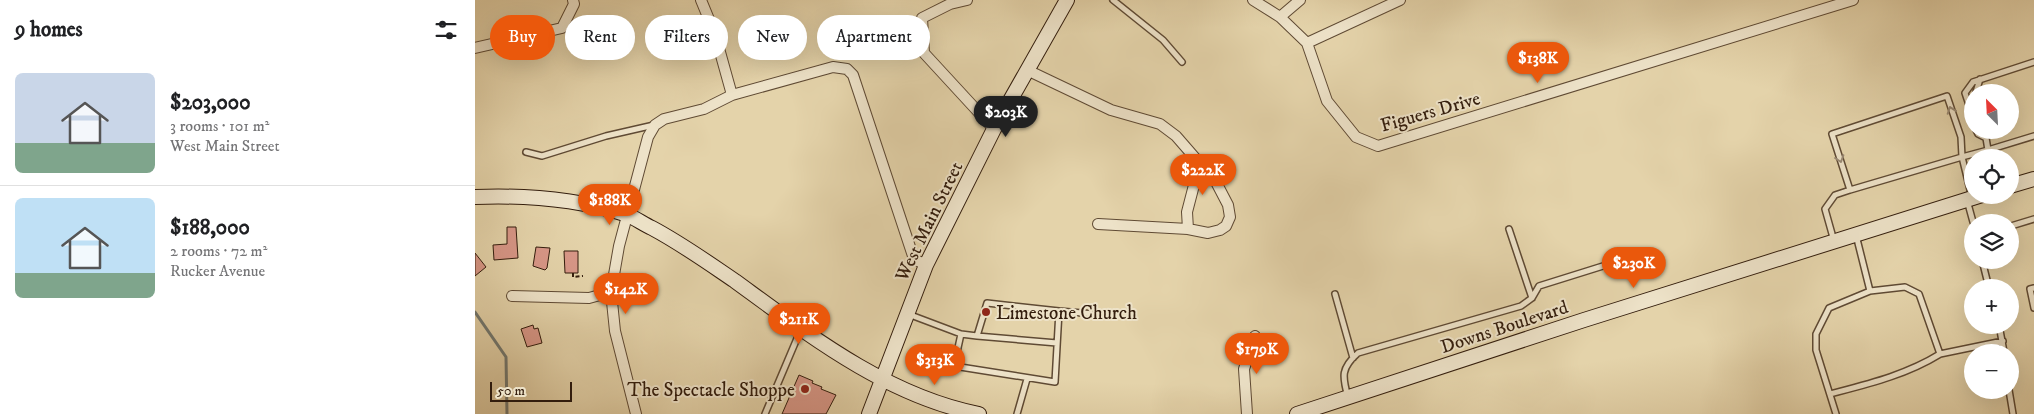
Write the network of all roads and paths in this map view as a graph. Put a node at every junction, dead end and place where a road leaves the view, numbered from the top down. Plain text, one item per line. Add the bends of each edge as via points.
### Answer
1 (573, 0) edge
2 (701, 0) edge
3 (967, 0) edge
4 (1067, 0) edge
5 (1113, 0) edge
6 (1253, 0) edge
7 (1300, 0) edge
8 (1400, 0) edge
9 (1853, 0) edge
10 (1280, 17) junction
11 (1307, 43) junction
12 (475, 48) edge
13 (1182, 62) dead end
14 (2034, 62) edge
15 (1027, 70) junction
16 (1980, 79) junction
17 (1972, 84) edge
18 (1978, 84) edge
19 (732, 95) junction
20 (655, 125) junction
21 (994, 129) junction
22 (2034, 136) edge
23 (1991, 149) edge
24 (526, 152) dead end
25 (1962, 157) junction
26 (1200, 162) junction
27 (1964, 164) edge
28 (2034, 179) edge
29 (2019, 183) edge
30 (1850, 190) junction
31 (475, 197) edge
32 (1964, 201) edge
33 (627, 215) junction
34 (2034, 219) edge
35 (1097, 224) dead end
36 (2019, 224) edge
37 (1188, 229) junction
38 (1509, 229) dead end
39 (1856, 235) junction
40 (1834, 241) junction
41 (926, 265) junction
42 (1603, 266) dead end
43 (573, 274) dead end
44 (583, 276) dead end
45 (2034, 288) edge
46 (1870, 291) junction
47 (611, 292) junction
48 (1335, 294) dead end
49 (512, 296) dead end
50 (1532, 298) junction
51 (2034, 308) edge
52 (1059, 311) junction
53 (907, 314) junction
54 (1106, 315) dead end
55 (801, 328) junction
56 (961, 334) junction
57 (2001, 334) edge
58 (977, 336) junction
59 (1255, 336) dead end
60 (2003, 341) junction
61 (1057, 343) junction
62 (2003, 344) edge
63 (1940, 354) junction
64 (1353, 358) junction
65 (1027, 379) junction
66 (883, 380) junction
67 (1830, 394) junction
68 (1348, 397) junction
69 (2010, 399) edge
70 (947, 410) edge
71 (636, 414) edge
72 (765, 414) edge
73 (869, 414) edge
74 (979, 414) edge
75 (1017, 414) edge
76 (1247, 414) edge
77 (1297, 414) edge
78 (1836, 414) edge
79 (2013, 414) edge

1 - 12 street via 562,28
2 - 19 street via 715,34
3 - 21 street via 950,4 922,18 924,53
4 - 15 street, West Main Street
5 - 13 lane via 1163,40
6 - 10 street, Figuers Drive
7 - 10 street
8 - 11 street
9 - 11 street, Figuers Drive via 1378,146 1356,137 1327,101
10 - 11 street, Figuers Drive
14 - 16 lane
15 - 21 street, West Main Street
15 - 26 street via 1111,110 1160,124 1177,136
16 - 17 lane
16 - 18 lane
19 - 20 street via 715,105 664,119
19 - 41 street via 833,67 851,72 913,256
20 - 24 lane via 542,156
20 - 33 street via 648,137
21 - 41 street, West Main Street
22 - 23 lane
25 - 27 lane
25 - 30 lane
25 -> 30 lane via 1961,137 1947,96 1832,134
26 - 37 street via 1188,205
26 - 37 street via 1216,182 1228,205 1230,217 1227,226 1220,230 1208,233
28 - 29 street
30 - 40 lane via 1835,195 1825,209
31 - 33 street via 567,201
32 - 39 street, Downs Boulevard
33 - 47 street
33 - 55 street via 687,246
34 - 36 lane
35 - 37 street
38 - 50 lane
39 - 40 street, Downs Boulevard
39 - 46 lane
40 - 68 street, Downs Boulevard
41 - 53 street, West Main Street
42 - 50 lane via 1539,286
43 - 44 path
45 - 51 lane via 2030,289
46 - 63 lane via 1905,287 1919,294
46 - 67 lane via 1829,308 1816,334 1816,350
47 - 49 street via 589,298
47 - 71 street via 615,331
48 - 64 lane
50 - 64 lane via 1521,306 1358,353
52 - 54 lane
52 - 58 lane via 987,303
52 - 61 lane
53 - 56 lane
53 - 66 street, West Main Street
55 - 66 street
55 - 72 lane
56 - 58 lane
56 - 65 lane via 954,366
57 - 60 lane
58 - 61 lane
59 - 76 street via 1244,369
60 - 62 lane
60 - 63 lane
61 - 65 lane via 1055,382
63 - 67 lane via 1886,379
64 - 68 lane via 1346,364 1343,379
65 - 75 lane
66 - 70 street
66 - 73 street, West Main Street
67 - 78 lane
68 - 77 street, Downs Boulevard
69 - 79 lane
70 - 74 street

